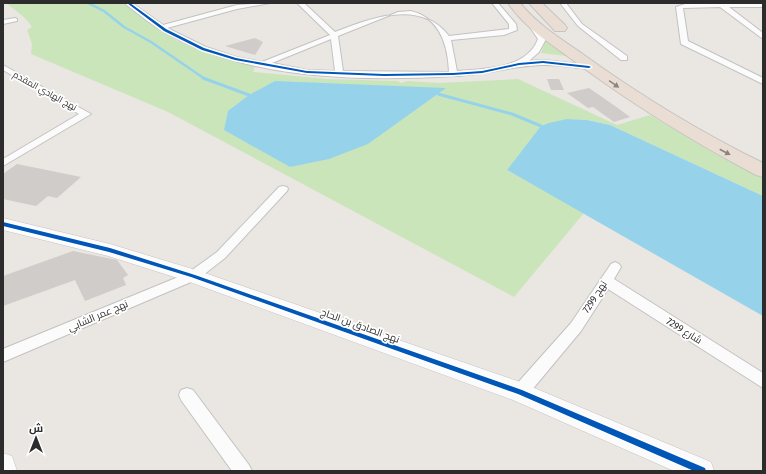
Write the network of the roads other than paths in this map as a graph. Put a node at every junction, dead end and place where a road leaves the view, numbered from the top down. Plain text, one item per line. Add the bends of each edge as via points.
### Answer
1 (128, 3) edge
2 (267, 3) edge
3 (300, 3) edge
4 (388, 3) edge
5 (495, 3) edge
6 (514, 3) edge
7 (524, 3) edge
8 (535, 3) edge
9 (563, 3) edge
10 (734, 4) edge
11 (235, 5) edge
12 (722, 5) junction
13 (763, 5) edge
14 (397, 10) junction
15 (15, 20) dead end
16 (530, 21) junction
17 (3, 22) edge
18 (161, 28) junction
19 (334, 35) junction
20 (763, 37) edge
21 (447, 38) junction
22 (624, 58) dead end
23 (584, 62) junction
24 (264, 64) junction
25 (520, 64) junction
26 (3, 68) edge
27 (339, 74) junction
28 (453, 74) junction
29 (763, 81) edge
30 (763, 157) edge
31 (3, 163) edge
32 (763, 171) edge
33 (283, 189) dead end
34 (3, 224) edge
35 (615, 267) dead end
36 (193, 276) junction
37 (606, 281) junction
38 (3, 356) edge
39 (763, 381) edge
40 (520, 392) junction
41 (187, 395) dead end
42 (3, 465) edge
43 (5, 471) edge
44 (242, 471) edge
45 (702, 471) edge

1 - 18 street
2 - 11 street
3 - 19 street
4 - 14 street
5 - 21 street via 512,24 513,30
6 - 16 highway
7 - 23 highway
8 - 30 highway via 567,35 605,64 698,122
9 - 22 street via 580,25
10 - 12 street
10 - 13 street
11 - 18 street
12 - 20 street
12 - 29 street via 679,7 684,42
14 - 19 street
14 - 21 street via 410,8 428,13
15 - 17 street
16 - 23 highway via 550,39
16 - 25 street via 542,39 534,54
18 - 24 street via 203,49 235,59
19 - 24 street
19 - 27 street
21 - 28 street via 453,57
23 - 25 street
23 -> 32 highway via 647,107
24 - 27 street via 307,72
25 - 28 street via 482,72
26 - 31 street, نهج الهادي المقدم via 86,114
27 - 28 street
33 - 36 street, نهج عمر الشابي via 221,255
34 - 36 street, نهج الصادق بن الحاج via 110,250
35 - 37 street, نهج 7299
36 - 38 street, نهج عمر الشابي
36 - 40 street, نهج الصادق بن الحاج
37 - 39 street, شارع 7299
37 - 40 street, نهج 7299 via 576,327
40 - 45 street, نهج الصادق بن الحاج
41 - 44 street
42 - 43 street

